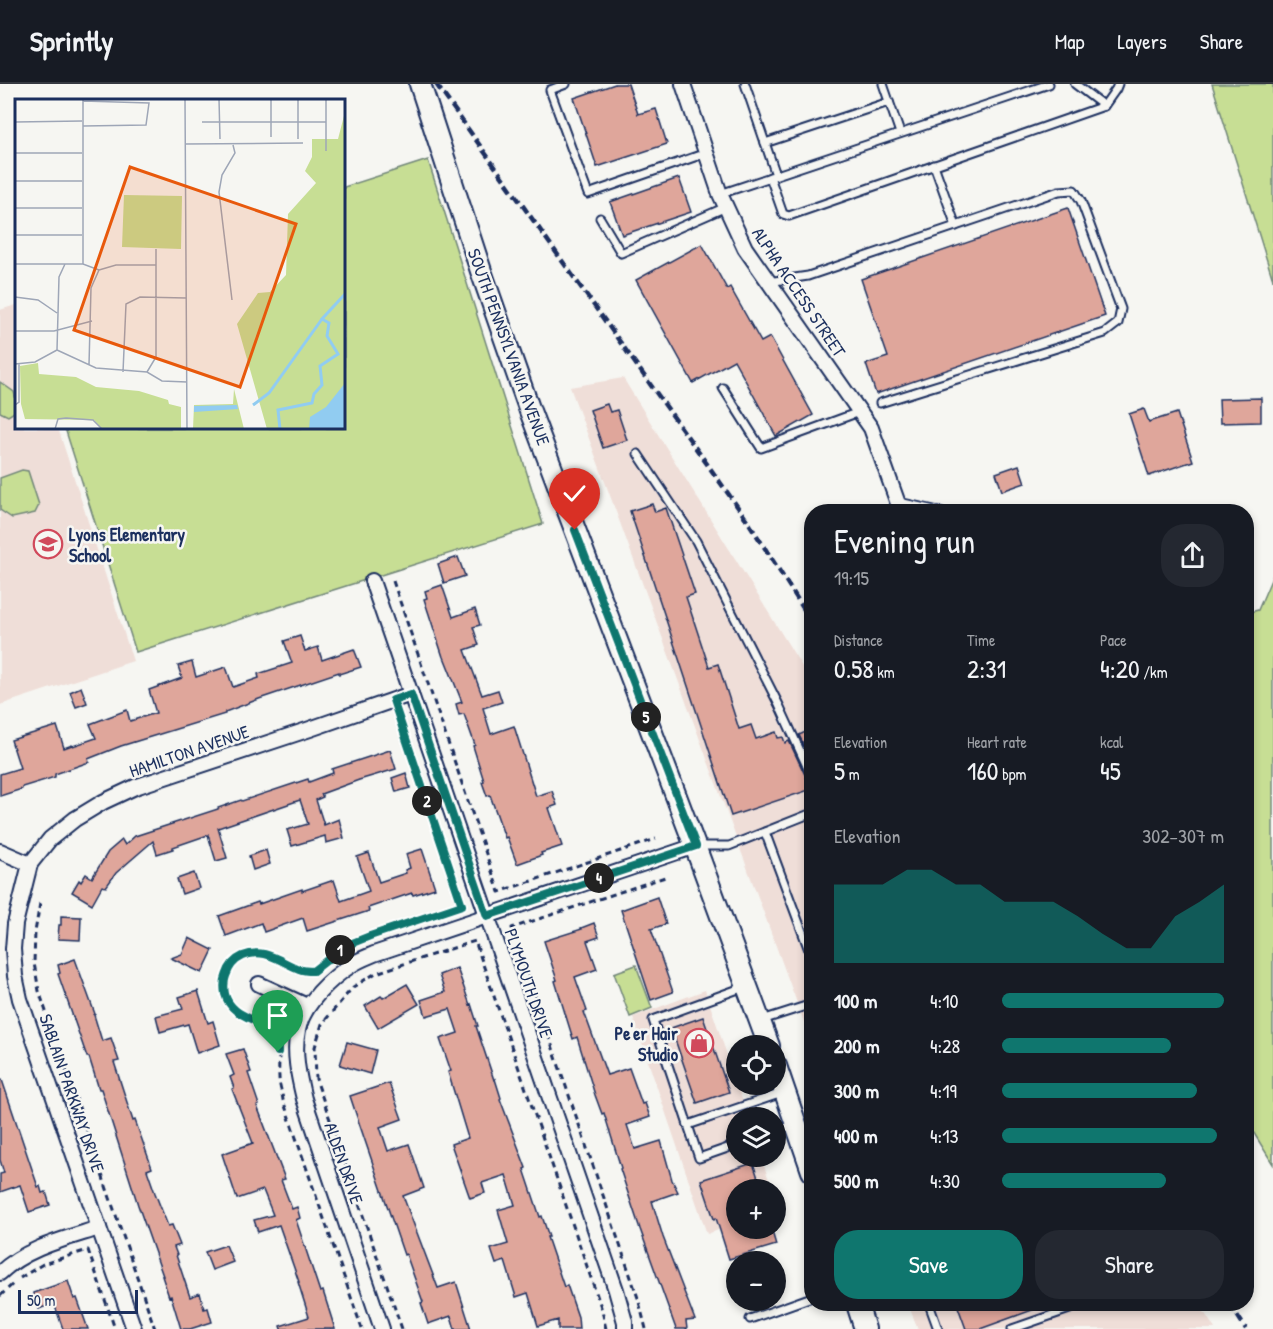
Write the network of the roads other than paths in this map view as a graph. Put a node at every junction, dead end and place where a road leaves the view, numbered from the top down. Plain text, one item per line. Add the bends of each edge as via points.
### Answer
1 (420, 84) edge
2 (566, 84) edge
3 (683, 84) edge
4 (745, 84) edge
5 (883, 84) edge
6 (1048, 84) edge
7 (1075, 84) edge
8 (1118, 84) edge
9 (890, 102) junction
10 (1104, 106) junction
11 (900, 134) junction
12 (765, 143) junction
13 (706, 153) junction
14 (934, 165) junction
15 (773, 176) junction
16 (723, 200) junction
17 (600, 218) dead end
18 (956, 226) junction
19 (768, 282) junction
20 (723, 388) dead end
21 (880, 403) dead end
22 (859, 412) junction
23 (638, 454) dead end
24 (898, 504) edge
25 (372, 581) dead end
26 (411, 694) junction
27 (804, 760) edge
28 (804, 816) edge
29 (765, 832) junction
30 (696, 846) junction
31 (0, 851) edge
32 (30, 864) junction
33 (487, 916) junction
34 (804, 937) edge
35 (259, 984) dead end
36 (747, 986) junction
37 (307, 1006) junction
38 (804, 1007) edge
39 (760, 1021) junction
40 (765, 1035) edge
41 (775, 1095) edge
42 (785, 1095) edge
43 (796, 1124) junction
44 (688, 1125) junction
45 (786, 1128) edge
46 (804, 1148) edge
47 (726, 1149) edge
48 (99, 1228) junction
49 (0, 1273) edge
50 (804, 1300) edge
51 (859, 1311) edge
52 (932, 1311) edge
53 (1064, 1311) edge
54 (750, 1319) dead end
55 (134, 1329) edge
56 (382, 1329) edge
57 (625, 1329) edge
58 (864, 1329) edge
59 (938, 1329) edge
60 (1012, 1329) edge

1 - 30 main road, SOUTH PENNSYLVANIA AVENUE via 534,422
2 - 13 lane via 550,90 588,194
3 - 13 street, ALPHA ACCESS STREET
4 - 12 lane
5 - 9 lane
6 - 11 lane
7 - 10 lane
8 - 10 lane
9 - 11 lane
9 - 12 lane
10 - 14 lane
11 - 15 lane
12 - 15 lane
13 - 16 street, ALPHA ACCESS STREET
14 - 15 lane via 789,216 783,214
14 - 18 lane
15 - 16 lane
16 - 17 lane via 621,253
16 - 19 street, ALPHA ACCESS STREET via 745,248
18 - 19 lane via 808,276
18 - 21 lane via 1059,191 1074,190 1082,201 1121,309 1118,323 1105,333
19 - 22 street, ALPHA ACCESS STREET
20 - 22 lane via 761,448
22 - 24 street, ALPHA ACCESS STREET via 871,428
23 - 27 lane via 696,541
25 - 26 street, PLYMOUTH DRIVE
26 - 32 street, HAMILTON AVENUE via 135,787 75,819 50,839
26 - 33 street, PLYMOUTH DRIVE
28 - 29 lane
29 - 30 lane via 729,846
29 - 34 lane
30 - 33 street, ALDEN DRIVE
30 - 36 main road, SOUTH PENNSYLVANIA AVENUE
31 - 32 street
32 - 48 street, SABLAIN PARKWAY DRIVE via 15,924 15,976
33 - 37 street, ALDEN DRIVE via 355,962
33 - 57 street, PLYMOUTH DRIVE via 612,1279
35 - 37 street
36 - 39 main road, SOUTH PENNSYLVANIA AVENUE
36 - 44 lane via 653,1020
37 - 56 street, ALDEN DRIVE via 298,1030 301,1088
38 - 39 lane
39 - 40 main road, SOUTH PENNSYLVANIA AVENUE
41 - 44 lane
42 - 43 main road
43 - 45 lane
43 - 46 main road
44 - 47 lane via 699,1158
48 - 49 street via 35,1250
48 - 55 street, SABLAIN PARKWAY DRIVE
50 - 54 lane
51 - 58 main road
52 - 59 lane
53 - 60 lane

